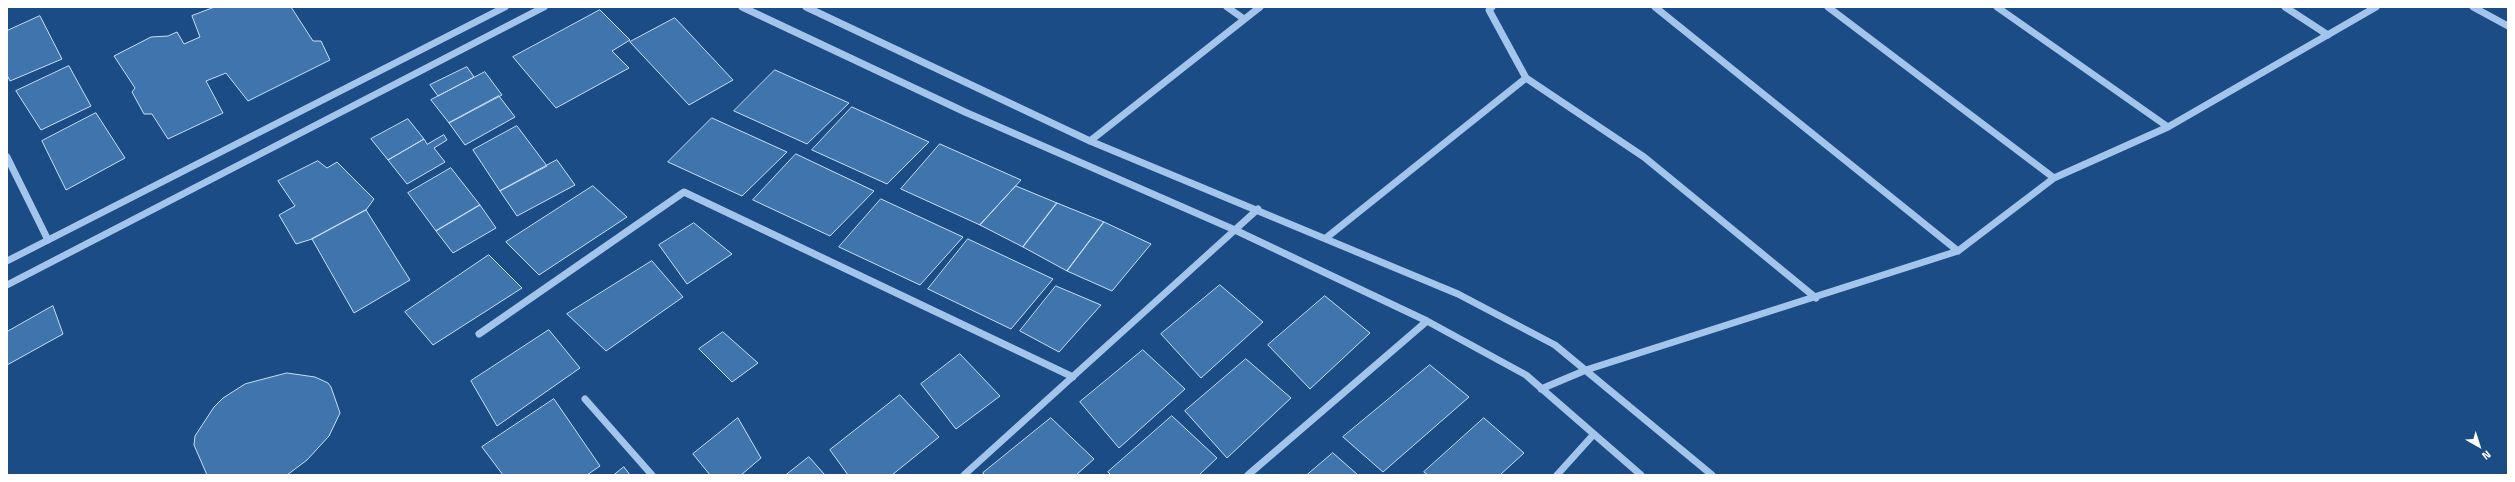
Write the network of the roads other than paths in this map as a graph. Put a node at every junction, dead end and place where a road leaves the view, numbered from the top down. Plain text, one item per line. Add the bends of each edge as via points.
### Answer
1 (505, 7) edge
2 (544, 7) edge
3 (742, 7) edge
4 (806, 7) edge
5 (1228, 7) edge
6 (1260, 7) edge
7 (1492, 7) edge
8 (1655, 7) edge
9 (1828, 7) edge
10 (1997, 7) edge
11 (2285, 7) edge
12 (2376, 7) edge
13 (2473, 7) edge
14 (1244, 19) junction
15 (2508, 26) edge
16 (2328, 34) junction
17 (1526, 78) junction
18 (2168, 127) junction
19 (1090, 141) junction
20 (7, 157) edge
21 (2054, 178) junction
22 (1258, 209) junction
23 (1235, 230) junction
24 (1326, 238) junction
25 (48, 240) junction
26 (1958, 251) junction
27 (7, 262) edge
28 (7, 285) edge
29 (1816, 298) junction
30 (1427, 321) junction
31 (478, 334) dead end
32 (1586, 370) junction
33 (1073, 377) junction
34 (1541, 389) junction
35 (585, 399) dead end
36 (1594, 434) junction
37 (652, 475) edge
38 (964, 475) edge
39 (1248, 475) edge
40 (1557, 475) edge
41 (1641, 475) edge
42 (1712, 475) edge

1 - 25 street
2 - 28 street
3 - 23 street via 965,112
4 - 19 street
5 - 14 street
6 - 14 street
7 - 17 street via 1489,10
8 - 26 street
9 - 21 street
10 - 18 street
11 - 16 street
12 - 16 street
13 - 15 street
14 - 19 street
16 - 18 street
17 - 24 street
17 - 29 street via 1644,157
18 - 21 street
19 - 22 street
20 - 25 street
21 - 26 street
22 - 23 street
22 - 24 street
23 - 30 street
23 - 33 street
24 - 32 street via 1458,294 1555,345
25 - 27 street
26 - 29 street
29 - 32 street
30 - 34 street via 1509,364
30 - 39 street
31 - 33 street via 684,192
32 - 34 street
32 - 42 street
33 - 38 street
34 - 36 street
35 - 37 street
36 - 40 street
36 - 41 street

